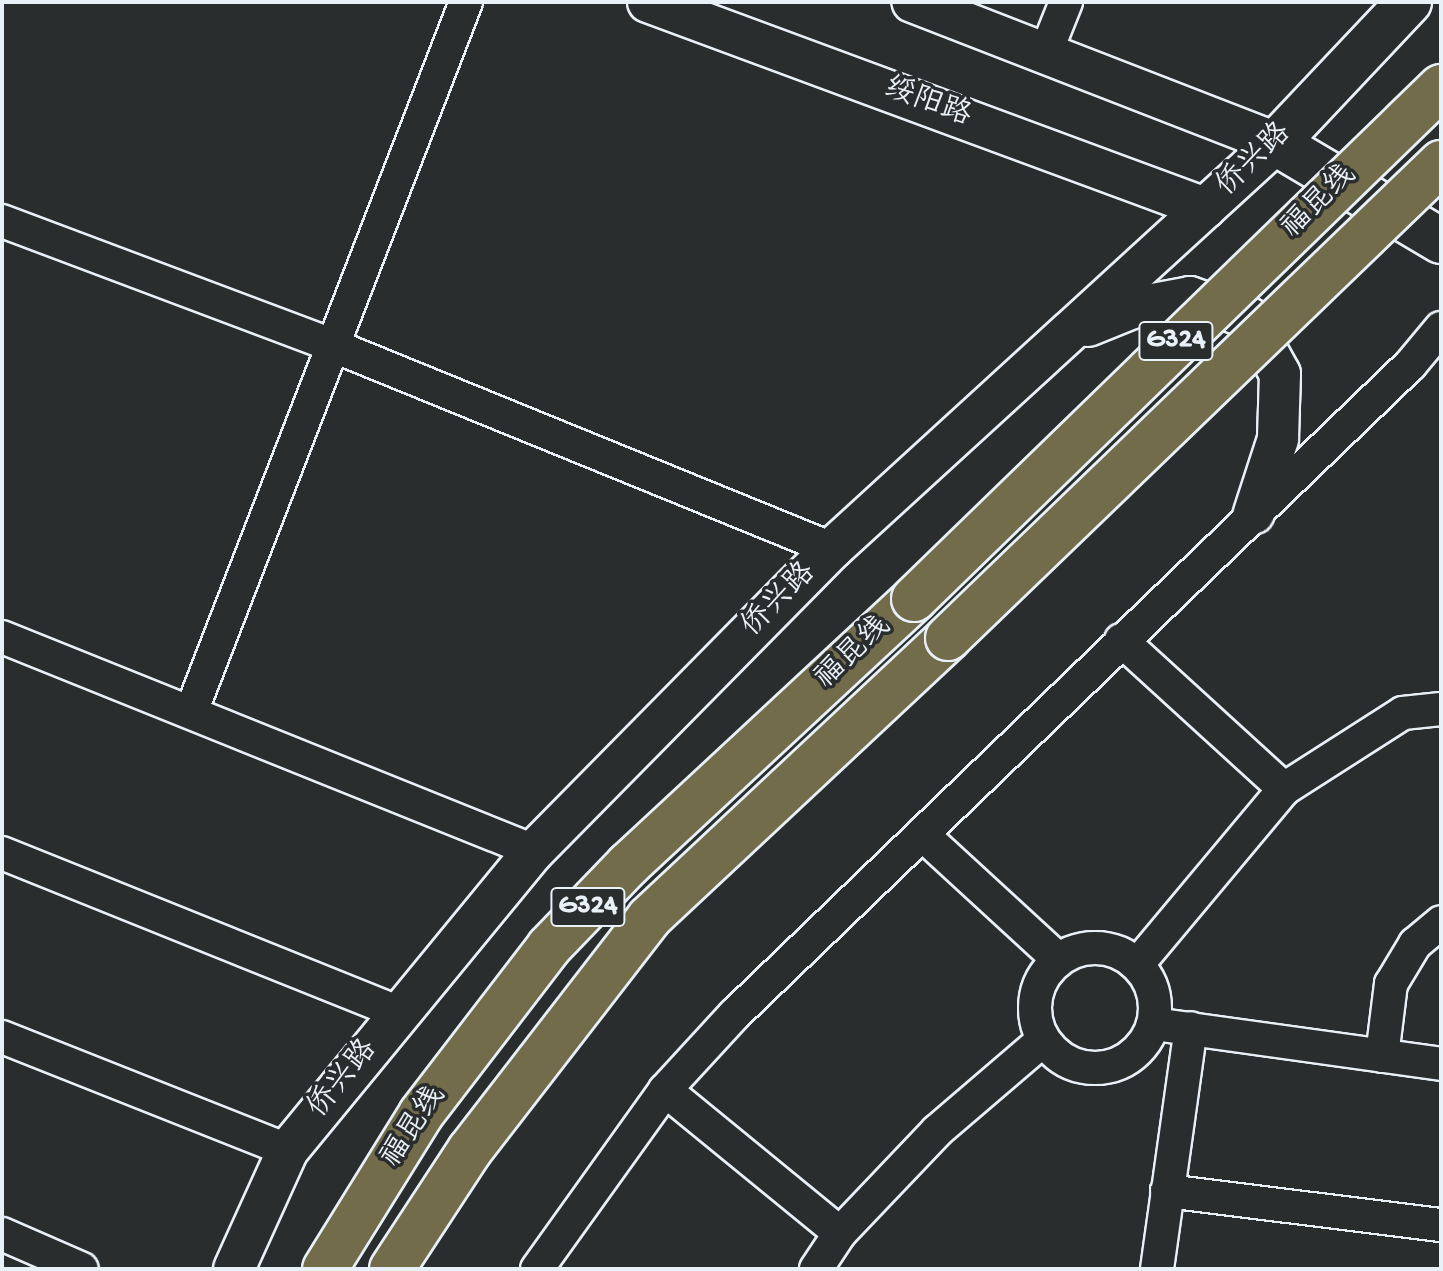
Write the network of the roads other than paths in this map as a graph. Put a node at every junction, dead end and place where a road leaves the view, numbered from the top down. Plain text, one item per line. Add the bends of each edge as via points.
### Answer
1 (466, 2) edge
2 (648, 2) edge
3 (912, 2) edge
4 (1066, 2) edge
5 (1409, 2) edge
6 (1046, 52) junction
7 (1441, 87) edge
8 (1276, 143) junction
9 (1441, 163) edge
10 (1205, 208) junction
11 (2, 221) edge
12 (1441, 241) edge
13 (1441, 328) edge
14 (1066, 335) junction
15 (334, 346) junction
16 (1254, 513) junction
17 (832, 549) junction
18 (2, 637) edge
19 (1121, 640) junction
20 (1441, 709) edge
21 (191, 712) junction
22 (1284, 789) junction
23 (922, 834) junction
24 (534, 851) junction
25 (2, 853) edge
26 (1441, 922) edge
27 (1059, 960) junction
28 (1137, 965) junction
29 (398, 1012) junction
30 (1154, 1024) junction
31 (1191, 1028) junction
32 (2, 1037) edge
33 (1043, 1040) junction
34 (1382, 1056) junction
35 (1441, 1064) edge
36 (665, 1090) junction
37 (288, 1150) junction
38 (1167, 1191) junction
39 (1441, 1225) edge
40 (840, 1233) junction
41 (2, 1234) edge
42 (82, 1269) edge
43 (234, 1269) edge
44 (325, 1269) edge
45 (392, 1269) edge
46 (537, 1269) edge
47 (816, 1269) edge
48 (1157, 1269) edge

1 - 15 street
2 - 10 street, 绥阳路
3 - 6 street
4 - 6 street
5 - 8 main road, 侨兴路
6 - 8 street
7 - 44 highway, 福昆线 / G324, bridge via 914,599 628,865 549,947 421,1114
8 - 10 street, 侨兴路
8 - 12 main road
9 - 45 highway, 福昆线 / G324, bridge via 649,918 470,1150
10 - 14 street, 侨兴路
11 - 15 street
13 - 16 street via 1411,364
14 - 16 street via 1132,308 1190,297 1249,318 1280,374 1278,439
14 - 17 street, 侨兴路
15 - 17 street
15 - 21 street
16 - 19 street
17 - 24 street, 侨兴路
18 - 21 street
19 - 22 street
19 - 23 street
20 - 22 street via 1403,713
21 - 24 street
22 - 28 street
23 - 27 street
23 - 36 street via 734,1015
24 - 29 street, 侨兴路
25 - 29 street
26 - 34 street via 1415,944 1391,984
27 - 28 street via 1074,952 1108,949
27 - 33 street via 1038,988 1035,1005
28 - 30 street via 1154,992
29 - 37 street, 侨兴路
30 - 31 street
30 - 33 street via 1146,1042 1113,1066 1074,1065
31 - 34 street
31 - 38 street
32 - 37 street
33 - 40 street via 937,1131
34 - 35 street
36 - 40 street
36 - 46 street
37 - 43 street, 侨兴路
38 - 39 street
38 - 48 street
40 - 47 street
41 - 42 street

